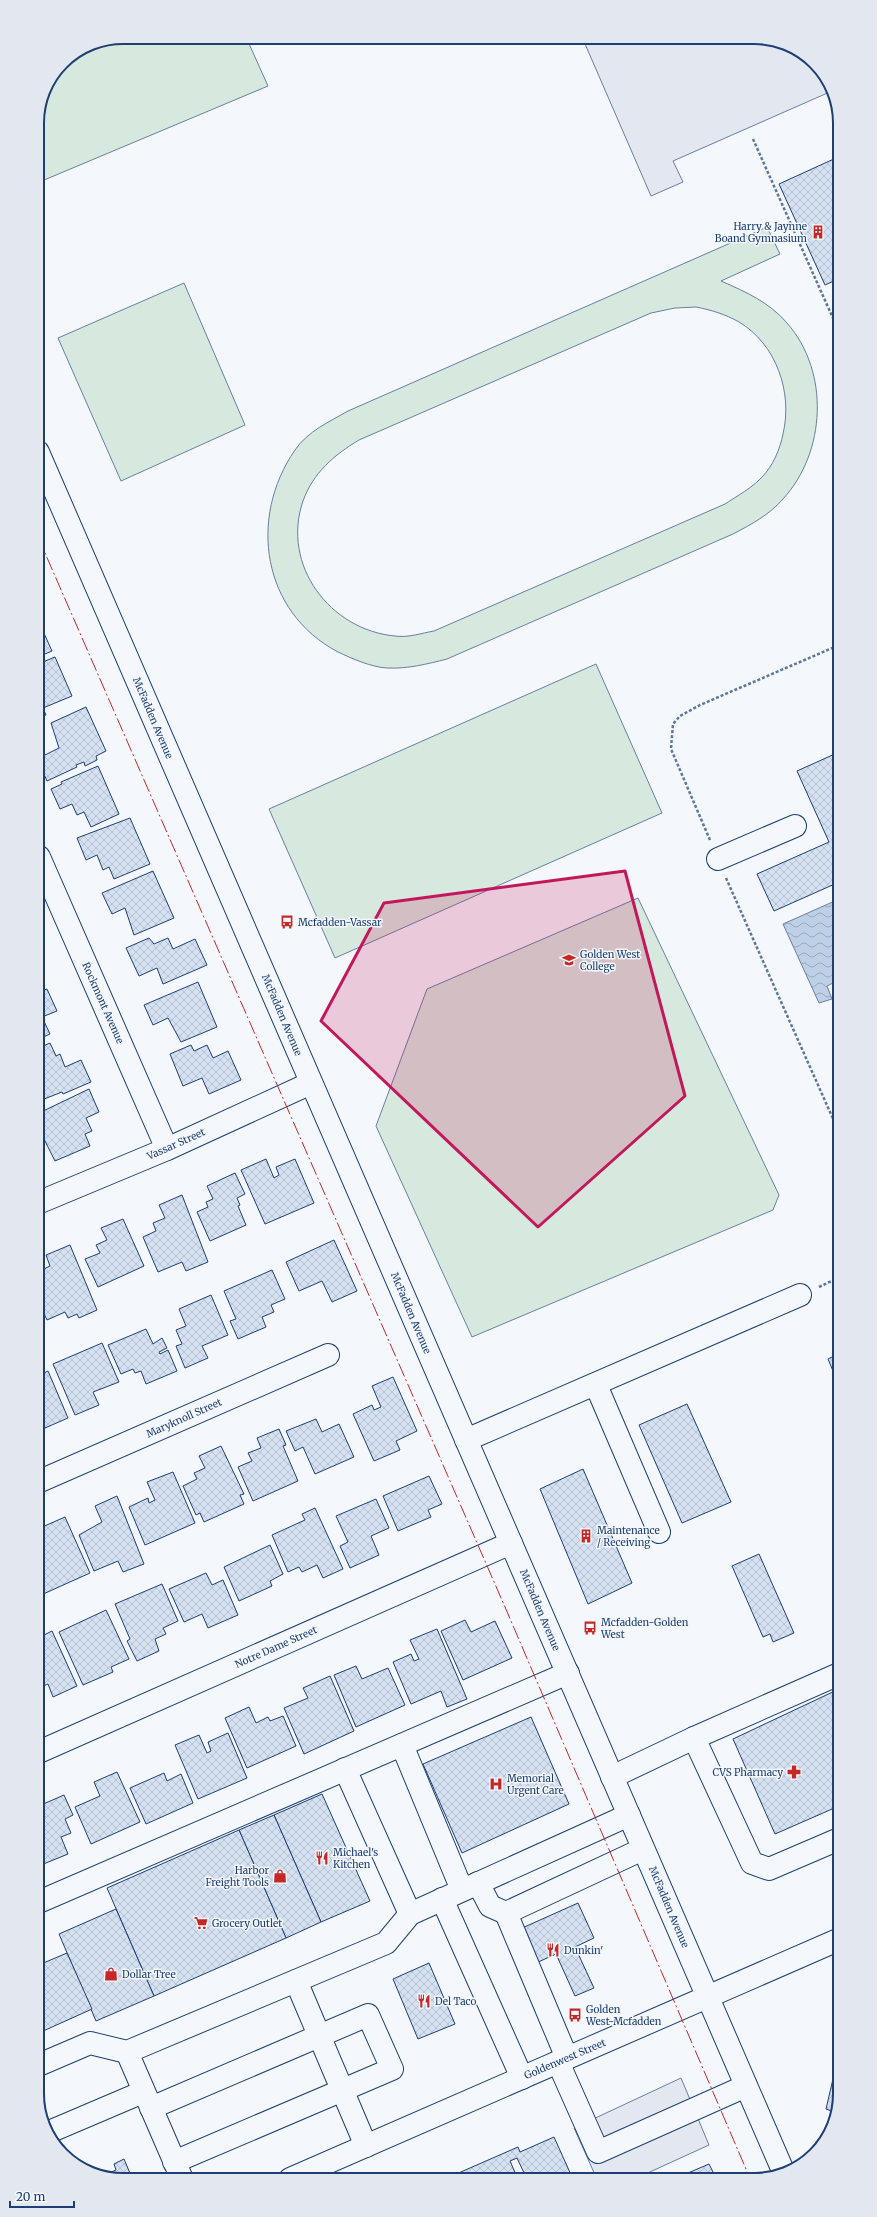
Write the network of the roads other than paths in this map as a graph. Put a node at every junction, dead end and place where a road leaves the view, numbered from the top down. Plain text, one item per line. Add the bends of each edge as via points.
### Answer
1 (44, 466) edge
2 (795, 826) dead end
3 (718, 859) dead end
4 (44, 869) edge
5 (311, 1083) junction
6 (167, 1149) junction
7 (44, 1200) edge
8 (800, 1295) dead end
9 (328, 1355) dead end
10 (596, 1385) junction
11 (466, 1440) junction
12 (44, 1479) edge
13 (660, 1532) dead end
14 (511, 1543) junction
15 (568, 1674) junction
16 (833, 1677) edge
17 (694, 1738) junction
18 (402, 1745) junction
19 (44, 1750) edge
20 (345, 1769) junction
21 (612, 1777) junction
22 (629, 1815) junction
23 (833, 1842) edge
24 (643, 1848) junction
25 (470, 1886) junction
26 (442, 1899) junction
27 (44, 1900) edge
28 (506, 1913) junction
29 (410, 1914) junction
30 (833, 1942) edge
31 (296, 1981) junction
32 (708, 1997) junction
33 (319, 2035) junction
34 (127, 2052) junction
35 (563, 2060) junction
36 (44, 2063) edge
37 (522, 2078) junction
38 (746, 2086) junction
39 (343, 2090) junction
40 (147, 2100) junction
41 (53, 2131) edge
42 (366, 2146) junction
43 (782, 2168) edge
44 (178, 2171) edge
45 (304, 2173) edge

1 - 5 street, McFadden Avenue
2 - 3 street
4 - 6 street, Rockmont Avenue
5 - 6 street, Vassar Street
5 - 11 street, McFadden Avenue
6 - 7 street, Vassar Street
8 - 10 street
9 - 12 street, Maryknoll Street
10 - 11 street
10 - 13 street
11 - 14 street, McFadden Avenue
14 - 15 street, McFadden Avenue
14 - 19 street, Notre Dame Street
15 - 18 street
15 - 21 street, McFadden Avenue
16 - 17 street
17 - 21 street
17 - 23 street via 752,1863 770,1869
18 - 20 street
18 - 25 street
20 - 27 street
20 - 29 street
21 - 22 street, McFadden Avenue
22 - 24 street, McFadden Avenue
22 - 25 street
24 - 28 street
24 - 32 street, McFadden Avenue
25 - 26 street
25 - 28 street via 490,1906
26 - 29 street
26 - 37 street
28 - 35 street
29 - 31 street via 386,1943
30 - 32 street, Goldenwest Street
31 - 33 street
31 - 34 street
32 - 35 street, Goldenwest Street
32 - 38 street, McFadden Avenue
33 - 39 street
33 - 39 street via 368,2015 392,2069
33 - 40 street
34 - 36 street via 90,2042
34 - 40 street
35 - 37 street, Goldenwest Street
35 - 38 street via 598,2152
37 - 42 street, Goldenwest Street
38 - 43 street, McFadden Avenue
39 - 42 street
39 - 44 street
40 - 41 street
40 - 44 street
42 - 45 street, Goldenwest Street

